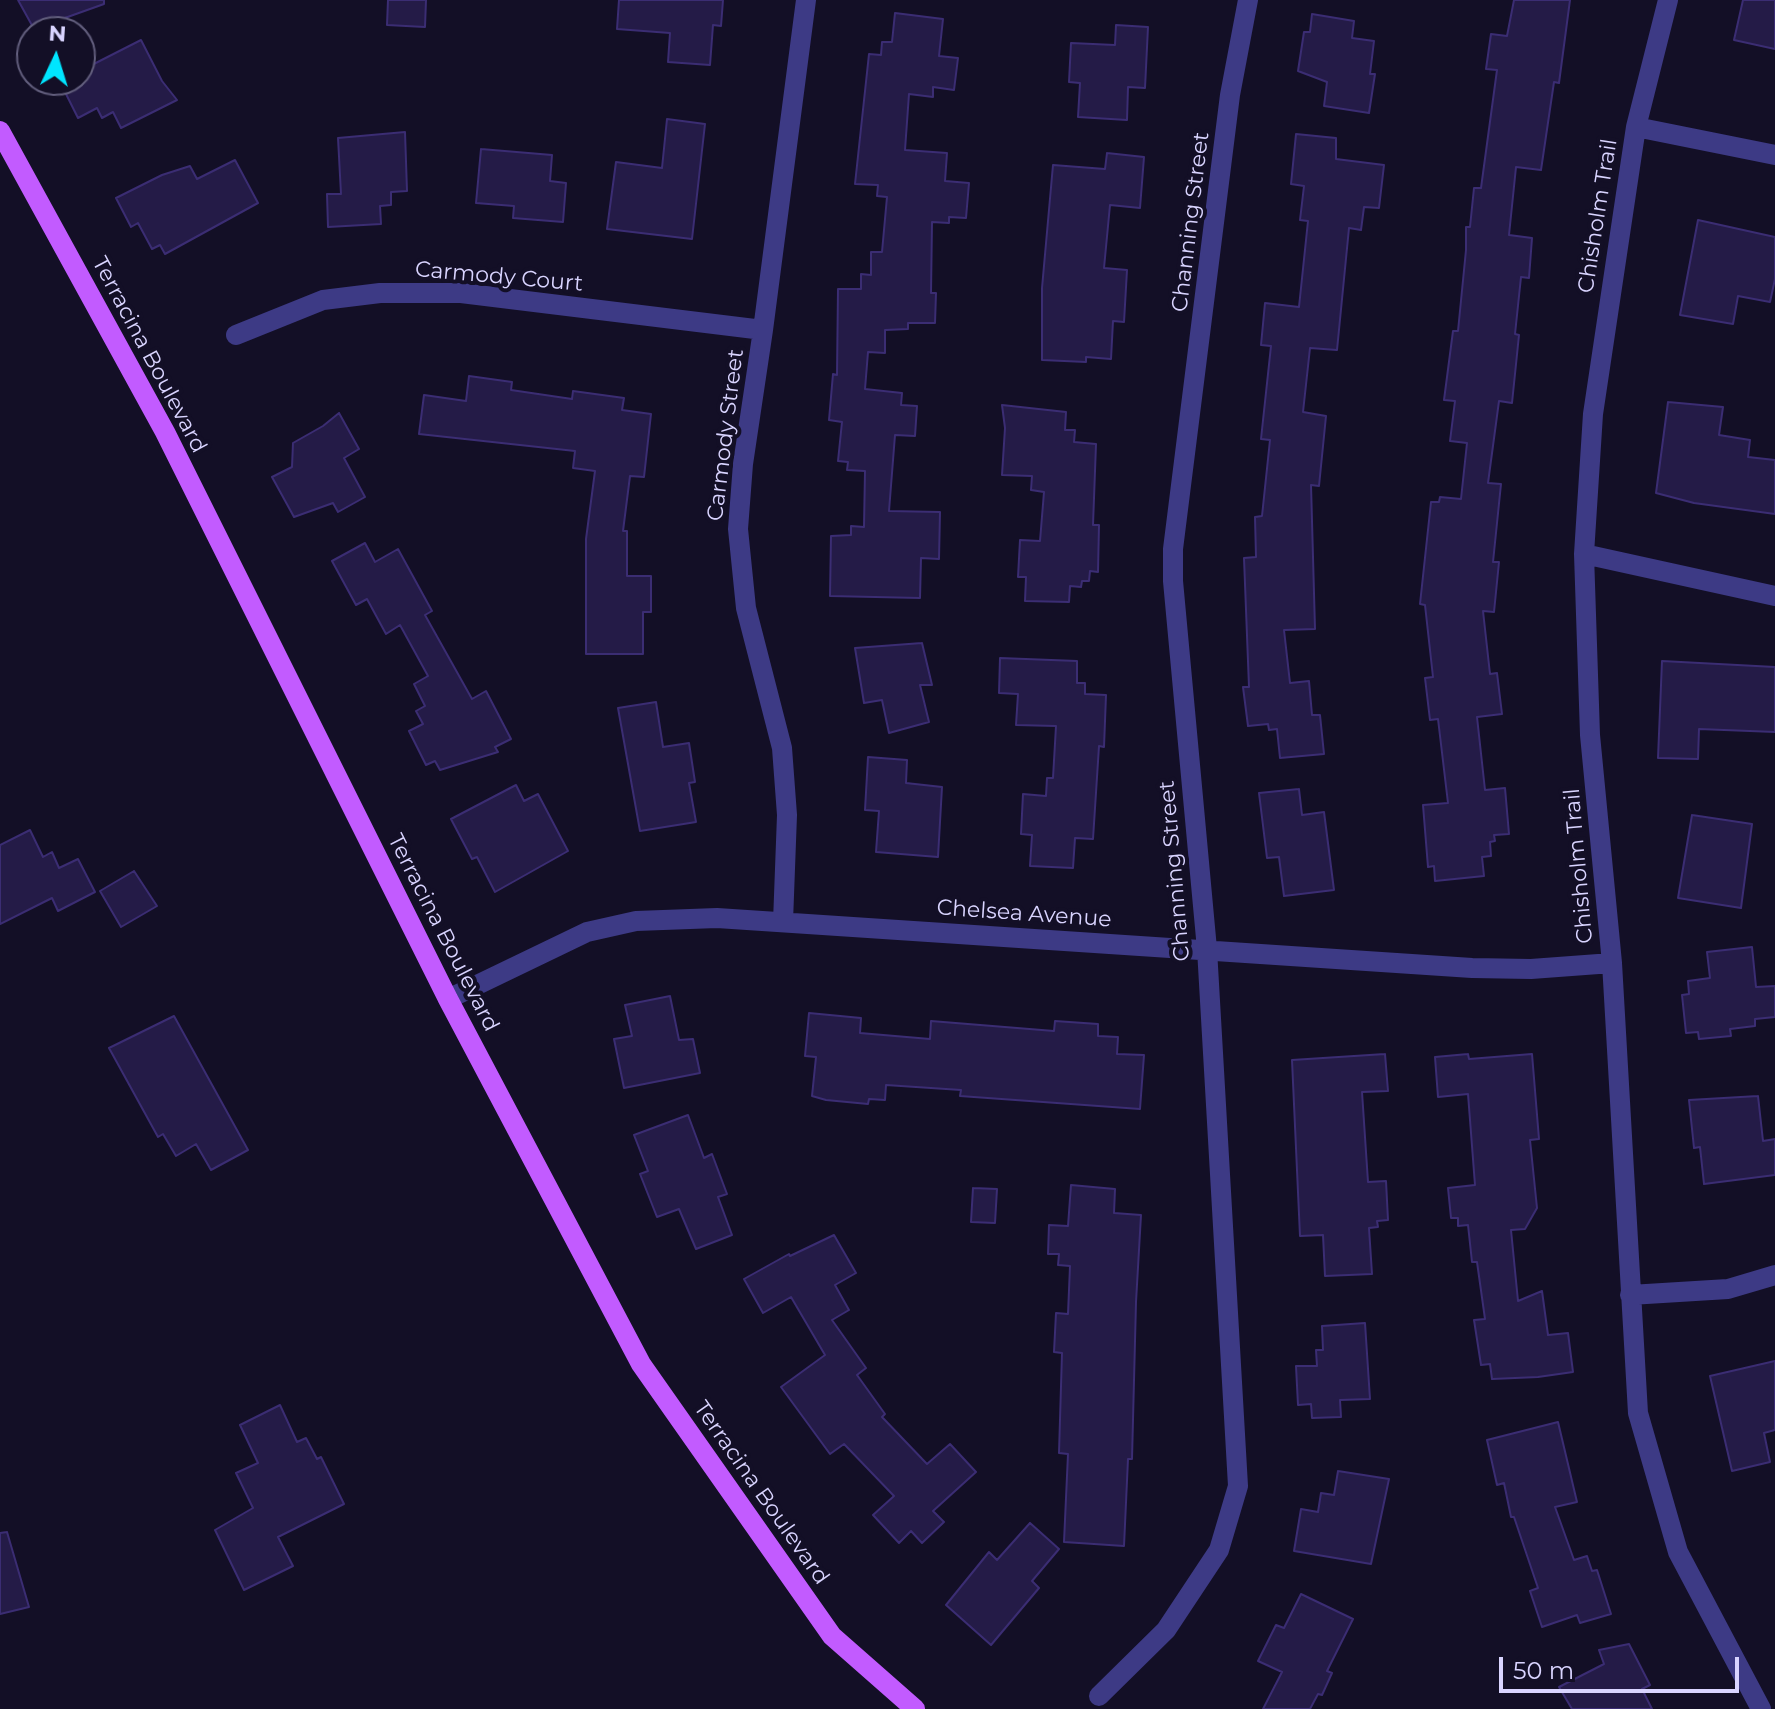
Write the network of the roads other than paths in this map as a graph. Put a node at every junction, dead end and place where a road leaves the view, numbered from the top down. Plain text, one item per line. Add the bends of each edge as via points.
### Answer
1 (806, 0) edge
2 (1248, 0) edge
3 (1668, 0) edge
4 (1636, 127) junction
5 (0, 131) edge
6 (1775, 155) edge
7 (763, 330) junction
8 (236, 335) dead end
9 (1584, 554) junction
10 (1775, 596) edge
11 (783, 922) junction
12 (1207, 949) junction
13 (1612, 963) junction
14 (448, 999) junction
15 (1775, 1275) edge
16 (1630, 1295) junction
17 (1099, 1696) dead end
18 (915, 1709) edge
19 (1761, 1709) edge

1 - 7 street, Carmody Street
2 - 12 street, Channing Street via 1230,95 1173,549
3 - 4 street, Chisholm Trail
4 - 6 street
4 - 9 street, Chisholm Trail via 1593,414
5 - 14 main road, Terracina Boulevard via 165,432
7 - 8 street, Carmody Court via 461,293 380,293 323,300
7 - 11 street, Carmody Street via 738,529 746,608 782,748 787,815
9 - 10 street
9 - 13 street, Chisholm Trail via 1590,735
11 - 12 street, Chelsea Avenue
11 - 14 street, Chelsea Avenue via 636,921 587,932
12 - 13 street, Chelsea Avenue via 1472,968
12 - 17 street, Channing Street via 1238,1486 1219,1550 1166,1630
13 - 16 street, Chisholm Trail
14 - 18 main road, Terracina Boulevard via 641,1364 832,1636
15 - 16 street via 1728,1289
16 - 19 street, Chisholm Trail via 1638,1413 1678,1552

